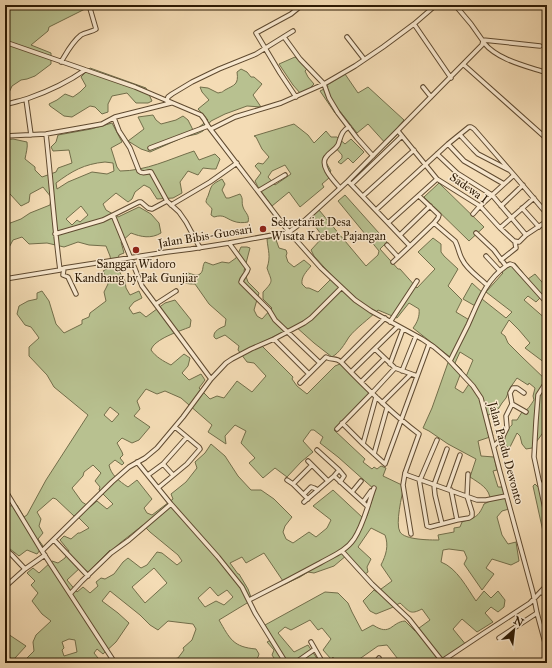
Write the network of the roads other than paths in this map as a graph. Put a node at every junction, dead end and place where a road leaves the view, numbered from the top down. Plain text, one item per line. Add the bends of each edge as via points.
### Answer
1 (89, 5) edge
2 (302, 5) edge
3 (436, 5) edge
4 (455, 5) edge
5 (414, 24) junction
6 (293, 31) dead end
7 (284, 37) junction
8 (347, 37) dead end
9 (483, 41) junction
10 (5, 42) edge
11 (540, 46) dead end
12 (265, 49) junction
13 (364, 59) junction
14 (60, 62) junction
15 (464, 65) junction
16 (85, 70) junction
17 (547, 73) edge
18 (451, 78) junction
19 (324, 84) junction
20 (423, 87) dead end
21 (296, 97) junction
22 (431, 97) junction
23 (26, 99) junction
24 (167, 101) junction
25 (171, 103) junction
26 (5, 105) edge
27 (114, 118) junction
28 (210, 127) junction
29 (349, 127) junction
30 (398, 131) junction
31 (46, 134) junction
32 (31, 135) junction
33 (460, 135) junction
34 (5, 136) edge
35 (402, 136) junction
36 (547, 139) edge
37 (389, 140) junction
38 (394, 144) junction
39 (448, 144) junction
40 (150, 148) dead end
41 (414, 150) junction
42 (437, 154) junction
43 (373, 156) junction
44 (237, 163) junction
45 (426, 164) junction
46 (510, 170) junction
47 (514, 175) junction
48 (285, 176) dead end
49 (437, 178) junction
50 (348, 181) junction
51 (352, 184) junction
52 (504, 184) junction
53 (523, 185) junction
54 (340, 188) junction
55 (258, 191) junction
56 (363, 196) junction
57 (419, 196) junction
58 (492, 196) junction
59 (534, 198) junction
60 (167, 201) junction
61 (171, 205) junction
62 (430, 206) junction
63 (480, 206) junction
64 (501, 206) junction
65 (522, 208) junction
66 (376, 210) junction
67 (473, 214) dead end
68 (547, 214) edge
69 (113, 215) junction
70 (511, 218) junction
71 (547, 221) edge
72 (388, 223) junction
73 (434, 223) junction
74 (539, 227) junction
75 (500, 228) junction
76 (289, 232) junction
77 (476, 233) dead end
78 (55, 234) junction
79 (400, 235) junction
80 (526, 235) junction
81 (515, 242) junction
82 (229, 243) junction
83 (387, 245) dead end
84 (410, 246) junction
85 (200, 248) junction
86 (486, 256) dead end
87 (398, 257) junction
88 (131, 258) junction
89 (501, 260) junction
90 (393, 262) dead end
91 (506, 266) junction
92 (62, 269) junction
93 (499, 270) junction
94 (5, 272) edge
95 (6, 279) edge
96 (417, 281) dead end
97 (487, 285) junction
98 (341, 288) junction
99 (176, 291) dead end
100 (76, 294) dead end
101 (547, 303) edge
102 (156, 304) junction
103 (385, 318) junction
104 (390, 322) junction
105 (398, 326) junction
106 (403, 329) junction
107 (288, 332) junction
108 (416, 336) junction
109 (274, 339) junction
110 (429, 344) junction
111 (375, 349) junction
112 (384, 359) junction
113 (450, 361) junction
114 (341, 362) junction
115 (320, 363) junction
116 (390, 364) junction
117 (395, 368) junction
118 (402, 371) junction
119 (351, 372) junction
120 (309, 374) junction
121 (411, 374) junction
122 (417, 376) junction
123 (211, 378) junction
124 (547, 381) edge
125 (361, 382) junction
126 (300, 383) dead end
127 (372, 393) junction
128 (524, 393) dead end
129 (376, 397) junction
130 (382, 403) junction
131 (512, 404) junction
132 (387, 408) junction
133 (526, 412) dead end
134 (401, 421) junction
135 (342, 423) junction
136 (175, 427) junction
137 (337, 429) dead end
138 (187, 437) junction
139 (437, 440) dead end
140 (363, 444) junction
141 (494, 446) junction
142 (447, 449) dead end
143 (317, 450) dead end
144 (374, 454) junction
145 (460, 455) dead end
146 (308, 461) dead end
147 (137, 462) junction
148 (163, 464) junction
149 (312, 465) junction
150 (339, 470) junction
151 (405, 473) junction
152 (468, 474) dead end
153 (148, 475) junction
154 (173, 475) junction
155 (334, 476) junction
156 (547, 477) edge
157 (420, 479) junction
158 (287, 480) dead end
159 (361, 480) dead end
160 (328, 481) junction
161 (340, 482) junction
162 (293, 484) junction
163 (434, 485) junction
164 (541, 487) junction
165 (158, 488) junction
166 (5, 490) edge
167 (318, 490) junction
168 (450, 490) junction
169 (352, 492) junction
170 (304, 494) junction
171 (467, 496) junction
172 (506, 496) junction
173 (308, 499) junction
174 (304, 502) dead end
175 (363, 502) junction
176 (171, 504) junction
177 (367, 506) junction
178 (547, 518) edge
179 (457, 520) junction
180 (442, 524) junction
181 (411, 534) dead end
182 (54, 540) junction
183 (5, 549) edge
184 (342, 551) junction
185 (43, 553) junction
186 (25, 569) junction
187 (88, 576) junction
188 (547, 585) edge
189 (5, 587) edge
190 (541, 592) junction
191 (70, 594) junction
192 (547, 596) edge
193 (534, 599) junction
194 (249, 600) junction
195 (537, 613) junction
196 (547, 627) edge
197 (542, 628) junction
198 (499, 638) dead end
199 (311, 642) dead end
200 (315, 650) junction
201 (547, 650) edge
202 (5, 656) edge
203 (379, 658) dead end
204 (441, 662) edge
205 (12, 663) edge
206 (115, 663) edge
207 (286, 663) edge
208 (296, 663) edge
209 (323, 663) edge
210 (375, 663) edge

1 - 14 street via 96,29 83,34 75,41
2 - 12 street via 256,33
3 - 5 street
4 - 9 street
5 - 13 street
5 - 18 street
6 - 7 street
7 - 12 street
7 - 19 street via 300,59
8 - 13 street
9 - 11 street
9 - 15 street
9 - 17 street via 488,49 496,54
10 - 14 street, Jalan Pandu Dewonto
12 - 21 street
12 - 24 street via 192,82 169,96
13 - 19 street
14 - 16 street, Jalan Pandu Dewonto
15 - 18 street
15 - 36 street
16 - 23 street via 58,86
16 - 24 street, Jalan Pandu Dewonto
18 - 22 street
19 - 21 street
19 - 29 street via 333,104
20 - 22 street
21 - 28 street
22 - 30 street
23 - 26 street
23 - 32 street
24 - 25 street, Jalan Pandu Dewonto
25 - 27 street
25 - 28 street, Jalan Pandu Dewonto via 197,113
27 - 31 street via 102,124
27 - 60 street via 139,171 151,172
28 - 40 street
28 - 44 street, Jalan Pandu Dewonto
29 - 43 street
29 - 54 street via 343,131 337,146 324,160 330,177
30 - 35 street, Sadewa I
30 - 37 street
31 - 32 street
31 - 78 street
32 - 34 street
33 - 39 street
33 - 46 street via 478,154
33 - 46 street via 469,127 472,128
35 - 38 street
35 - 41 street, Sadewa I
37 - 38 street
37 - 43 street
38 - 51 street
39 - 42 street
39 - 52 street via 464,161
41 - 45 street, Sadewa I
41 - 56 street
42 - 45 street
42 - 58 street via 457,173
43 - 50 street
44 - 55 street, Jalan Pandu Dewonto
44 - 61 street
45 - 49 street, Sadewa I
45 - 66 street
46 - 47 street
47 - 52 street
47 - 53 street
48 - 55 street
49 - 57 street
49 - 63 street, Sadewa I
50 - 51 street
50 - 54 street
51 - 56 street
52 - 58 street
53 - 59 street
53 - 64 street
54 - 76 street via 304,222
55 - 76 street, Jalan Pandu Dewonto
56 - 66 street
57 - 62 street
57 - 72 street
58 - 63 street
58 - 64 street
59 - 65 street
59 - 68 street
60 - 61 street
60 - 69 street via 152,209 139,202
61 - 85 street via 186,222
62 - 73 street via 439,216
62 - 79 street
63 - 67 street
63 - 75 street, Sadewa I
64 - 70 street
65 - 70 street
65 - 74 street
66 - 72 street
69 - 78 street
69 - 88 street
70 - 75 street
70 - 80 street
71 - 74 street
72 - 79 street
73 - 84 street
73 - 97 street via 455,241 465,264
74 - 80 street
75 - 81 street, Sadewa I
76 - 82 street, Jalan Bibis-Guosari
76 - 98 street, Jalan Pandu Dewonto via 314,262
77 - 89 street
78 - 92 street
79 - 84 street
80 - 81 street
81 - 89 street via 516,248
82 - 85 street, Jalan Bibis-Guosari
82 - 107 street via 248,269 241,282
83 - 87 street
84 - 87 street
85 - 88 street, Jalan Bibis-Guosari
86 - 93 street
87 - 90 street
88 - 92 street, Jalan Bibis-Guosari
88 - 102 street via 142,286
89 - 91 street
91 - 93 street
91 - 101 street via 514,265
92 - 95 street, Jalan Bibis-Guosari
92 - 100 street
93 - 97 street
94 - 95 street
96 - 104 street
97 - 113 street
98 - 103 street, Jalan Pandu Dewonto via 355,300
98 - 107 street via 307,321
99 - 102 street
102 - 123 street
103 - 104 street, Jalan Pandu Dewonto
103 - 114 street
104 - 105 street, Jalan Pandu Dewonto
105 - 106 street, Jalan Pandu Dewonto
105 - 111 street
106 - 108 street, Jalan Pandu Dewonto
106 - 116 street
107 - 109 street
107 - 115 street
108 - 110 street, Jalan Pandu Dewonto
108 - 118 street
109 - 120 street
109 - 123 street via 232,359
110 - 113 street, Jalan Pandu Dewonto
110 - 122 street
111 - 112 street
111 - 119 street
112 - 116 street
112 - 125 street
113 - 141 street, Jalan Pandu Dewonto via 481,398
114 - 115 street via 326,357
114 - 119 street
115 - 120 street
116 - 117 street
117 - 118 street
117 - 127 street
118 - 121 street
119 - 125 street
120 - 126 street
121 - 122 street
121 - 130 street
122 - 134 street
123 - 136 street
124 - 164 street via 538,395 536,421 534,457
125 - 127 street
127 - 129 street
127 - 135 street
128 - 131 street via 513,388 510,393
129 - 130 street
129 - 140 street
130 - 132 street
131 - 133 street
131 - 141 street via 506,416 507,428
132 - 134 street
132 - 144 street
134 - 144 street via 385,464
134 - 151 street via 419,434
135 - 137 street
135 - 140 street
136 - 138 street
136 - 147 street via 151,454
138 - 148 street
138 - 154 street via 200,449
139 - 157 street
140 - 144 street
141 - 172 street, Jalan Pandu Dewonto
142 - 163 street
143 - 150 street
145 - 168 street
146 - 149 street
147 - 153 street
147 - 182 street via 112,482
148 - 153 street
148 - 154 street
149 - 160 street
149 - 162 street
150 - 155 street
150 - 161 street via 344,477
151 - 157 street
151 - 181 street via 403,485
152 - 171 street
153 - 165 street
154 - 165 street
155 - 160 street
155 - 161 street
156 - 164 street
157 - 163 street
157 - 180 street via 427,526 430,528
158 - 162 street
159 - 169 street
160 - 167 street
161 - 169 street
162 - 170 street
163 - 168 street
163 - 180 street
164 - 178 street
165 - 176 street
166 - 185 street
167 - 170 street via 311,487
167 - 173 street
168 - 171 street
168 - 179 street
169 - 175 street
170 - 173 street
171 - 172 street via 480,501
171 - 179 street via 472,515
172 - 193 street, Jalan Pandu Dewonto
173 - 174 street
175 - 177 street
175 - 177 street via 374,488
176 - 187 street via 111,553
176 - 194 street via 228,568
177 - 184 street via 358,532
179 - 180 street
182 - 185 street
182 - 187 street
183 - 186 street
184 - 194 street
184 - 204 street via 409,619
185 - 186 street
185 - 191 street
186 - 189 street
187 - 191 street
188 - 190 street
190 - 192 street
190 - 193 street
191 - 206 street
193 - 195 street, Jalan Pandu Dewonto
193 - 204 street
194 - 207 street
195 - 197 street, Jalan Pandu Dewonto
195 - 198 street
196 - 197 street
197 - 201 street, Jalan Pandu Dewonto
199 - 200 street
200 - 208 street
200 - 209 street
202 - 205 street
203 - 210 street

